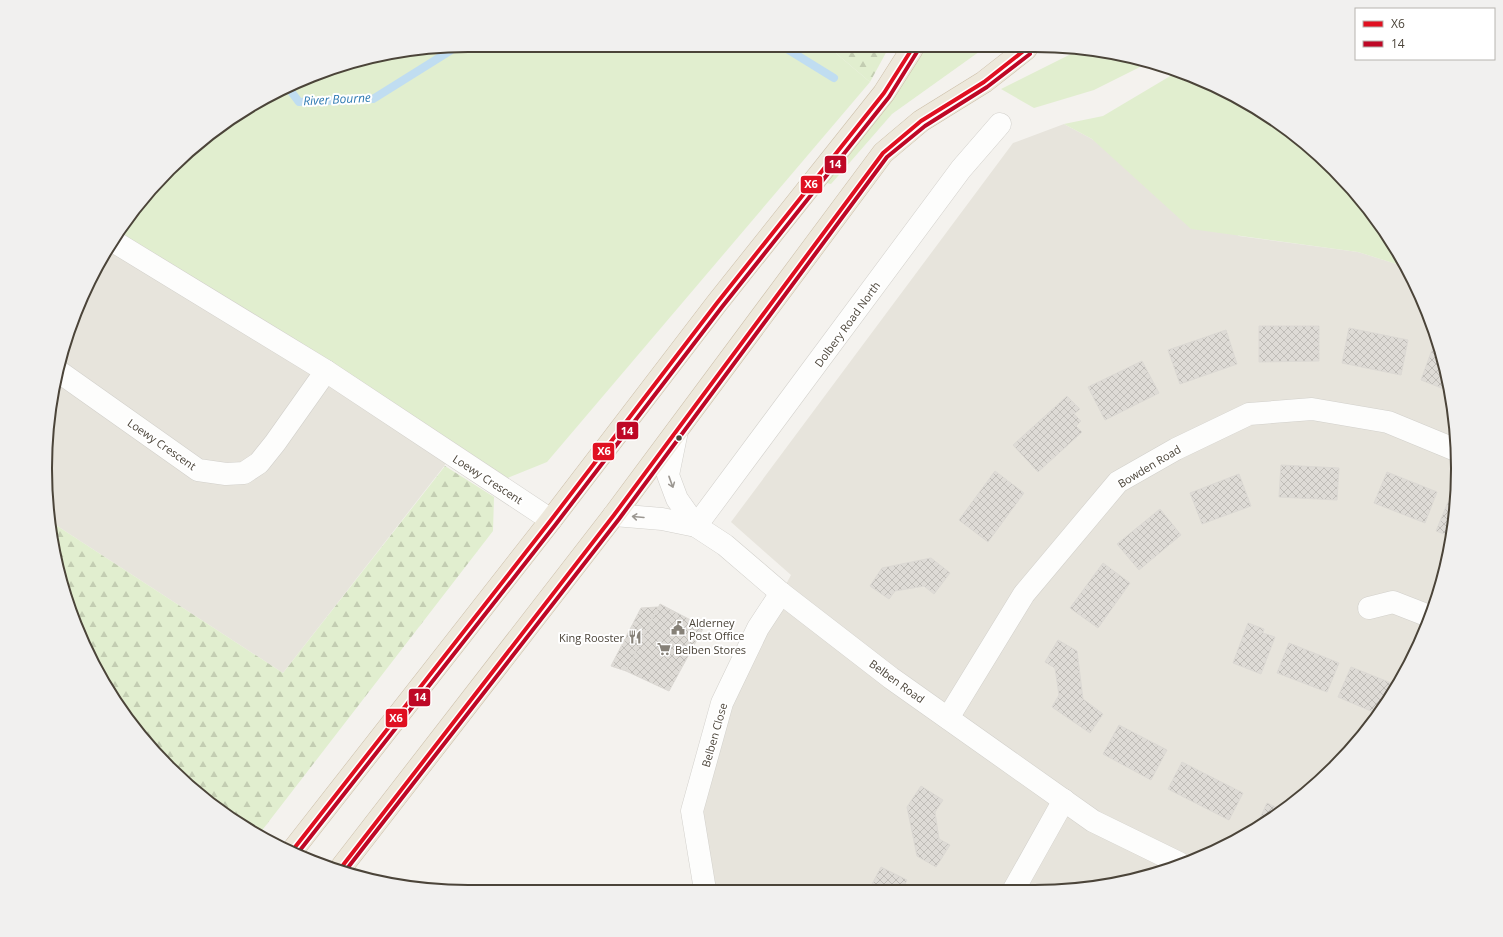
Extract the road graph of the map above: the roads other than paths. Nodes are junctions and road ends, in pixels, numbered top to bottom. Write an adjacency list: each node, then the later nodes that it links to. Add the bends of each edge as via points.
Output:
1 (910, 52): 10 (highway, via 884,93 717,303)
2 (1022, 52): 7 (highway, via 984,82 921,121 883,152)
3 (1000, 124): 11 (street, Dolbery Road North, via 961,168)
4 (118, 244): 5 (street, Loewy Crescent)
5 (326, 371): 6 (street, Loewy Crescent, via 275,444 259,462 244,473 226,474 198,470); 10 (street, Loewy Crescent)
6 (63, 374)
7 (677, 431): 9 (highway); 11 (street, one-way to 11, via 668,475 677,500)
8 (1450, 448): 15 (street, Bowden Road, via 1388,422 1312,409 1249,414 1176,449 1118,482 1024,594)
9 (614, 515): 11 (street, Belben Road, one-way to 9, via 662,519); 19 (highway)
10 (551, 520): 17 (highway)
11 (696, 526): 12 (street, Belben Road, via 725,545)
12 (781, 592): 15 (street, Belben Road, via 891,678); 20 (street, Belben Close, via 758,628 722,703 692,811)
13 (1369, 608): 14 (street, via 1393,602)
14 (1424, 614)
15 (948, 718): 16 (street, Belben Road)
16 (1064, 800): 18 (street, Belben Road, via 1093,821); 21 (street)
17 (296, 847)
18 (1174, 861)
19 (343, 865)
20 (704, 885)
21 (1016, 885)

